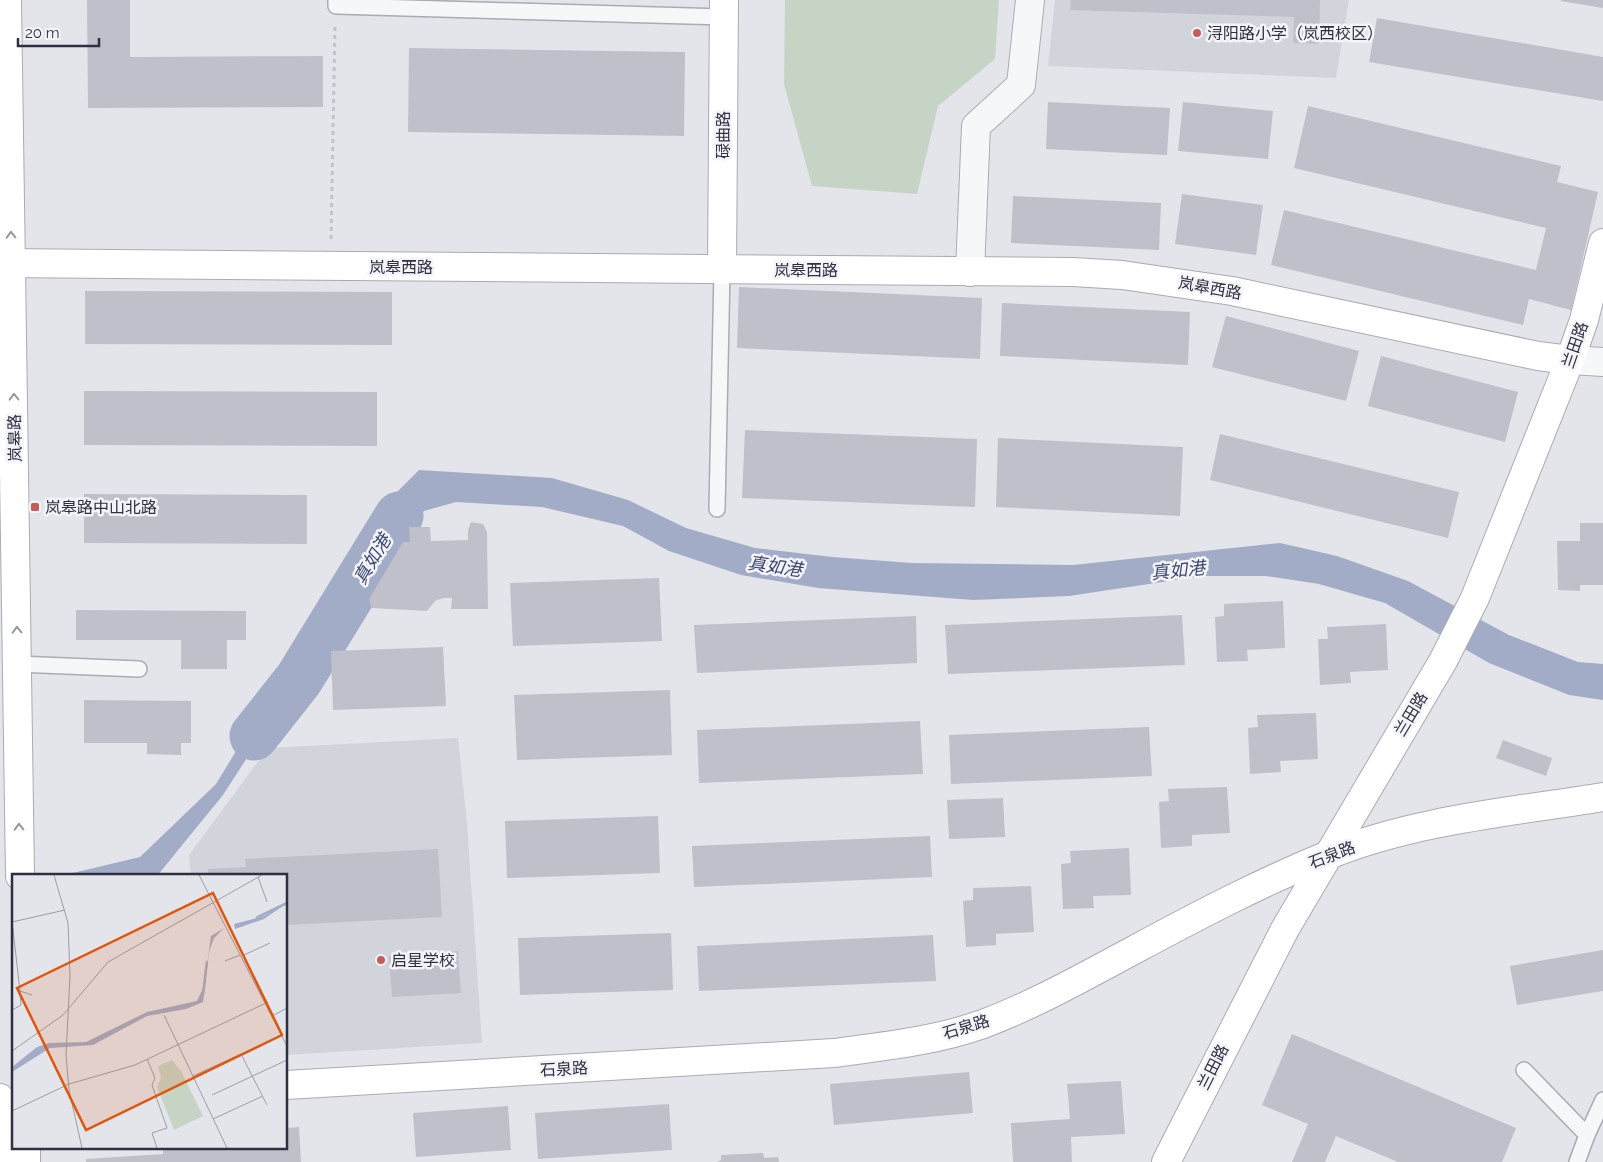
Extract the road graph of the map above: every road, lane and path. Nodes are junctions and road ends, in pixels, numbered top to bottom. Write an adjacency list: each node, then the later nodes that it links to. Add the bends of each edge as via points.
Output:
1 (7, 0): 5 (street, 岚皋路)
2 (1030, 0): 10 (street, via 1021,85 976,126)
3 (336, 3): 4 (lane); 8 (path)
4 (724, 8): 9 (street, 碌曲路)
5 (5, 155): 7 (street, 岚皋路, one-way to 5)
6 (1603, 243): 11 (street, 兰田路, via 1584,320)
7 (6, 263): 8 (street, 岚皋西路); 14 (street, 岚皋路, one-way to 7)
8 (331, 267): 9 (street, 岚皋西路)
9 (722, 270): 10 (street, 岚皋西路); 13 (lane)
10 (970, 272): 11 (street, 岚皋西路, via 1073,272 1170,281)
11 (1570, 360): 12 (street, 岚皋西路); 17 (street, 兰田路, via 1475,598 1443,661)
12 (1603, 362)
13 (717, 508)
14 (9, 658): 15 (lane); 18 (street, 岚皋路, one-way to 14)
15 (139, 669)
16 (1603, 797): 17 (street, 石泉路, via 1447,822 1384,836)
17 (1327, 856): 20 (street, 石泉路, via 1261,885 1047,997 982,1024 914,1043 834,1053); 26 (street, 兰田路, via 1284,929)
18 (20, 874)
19 (1524, 1070): 24 (lane)
20 (288, 1086)
21 (0, 1098): 23 (street)
22 (1603, 1100): 24 (lane)
23 (0, 1103): 25 (street)
24 (1588, 1135): 27 (lane)
25 (4, 1162)
26 (1166, 1162)
27 (1577, 1162)

